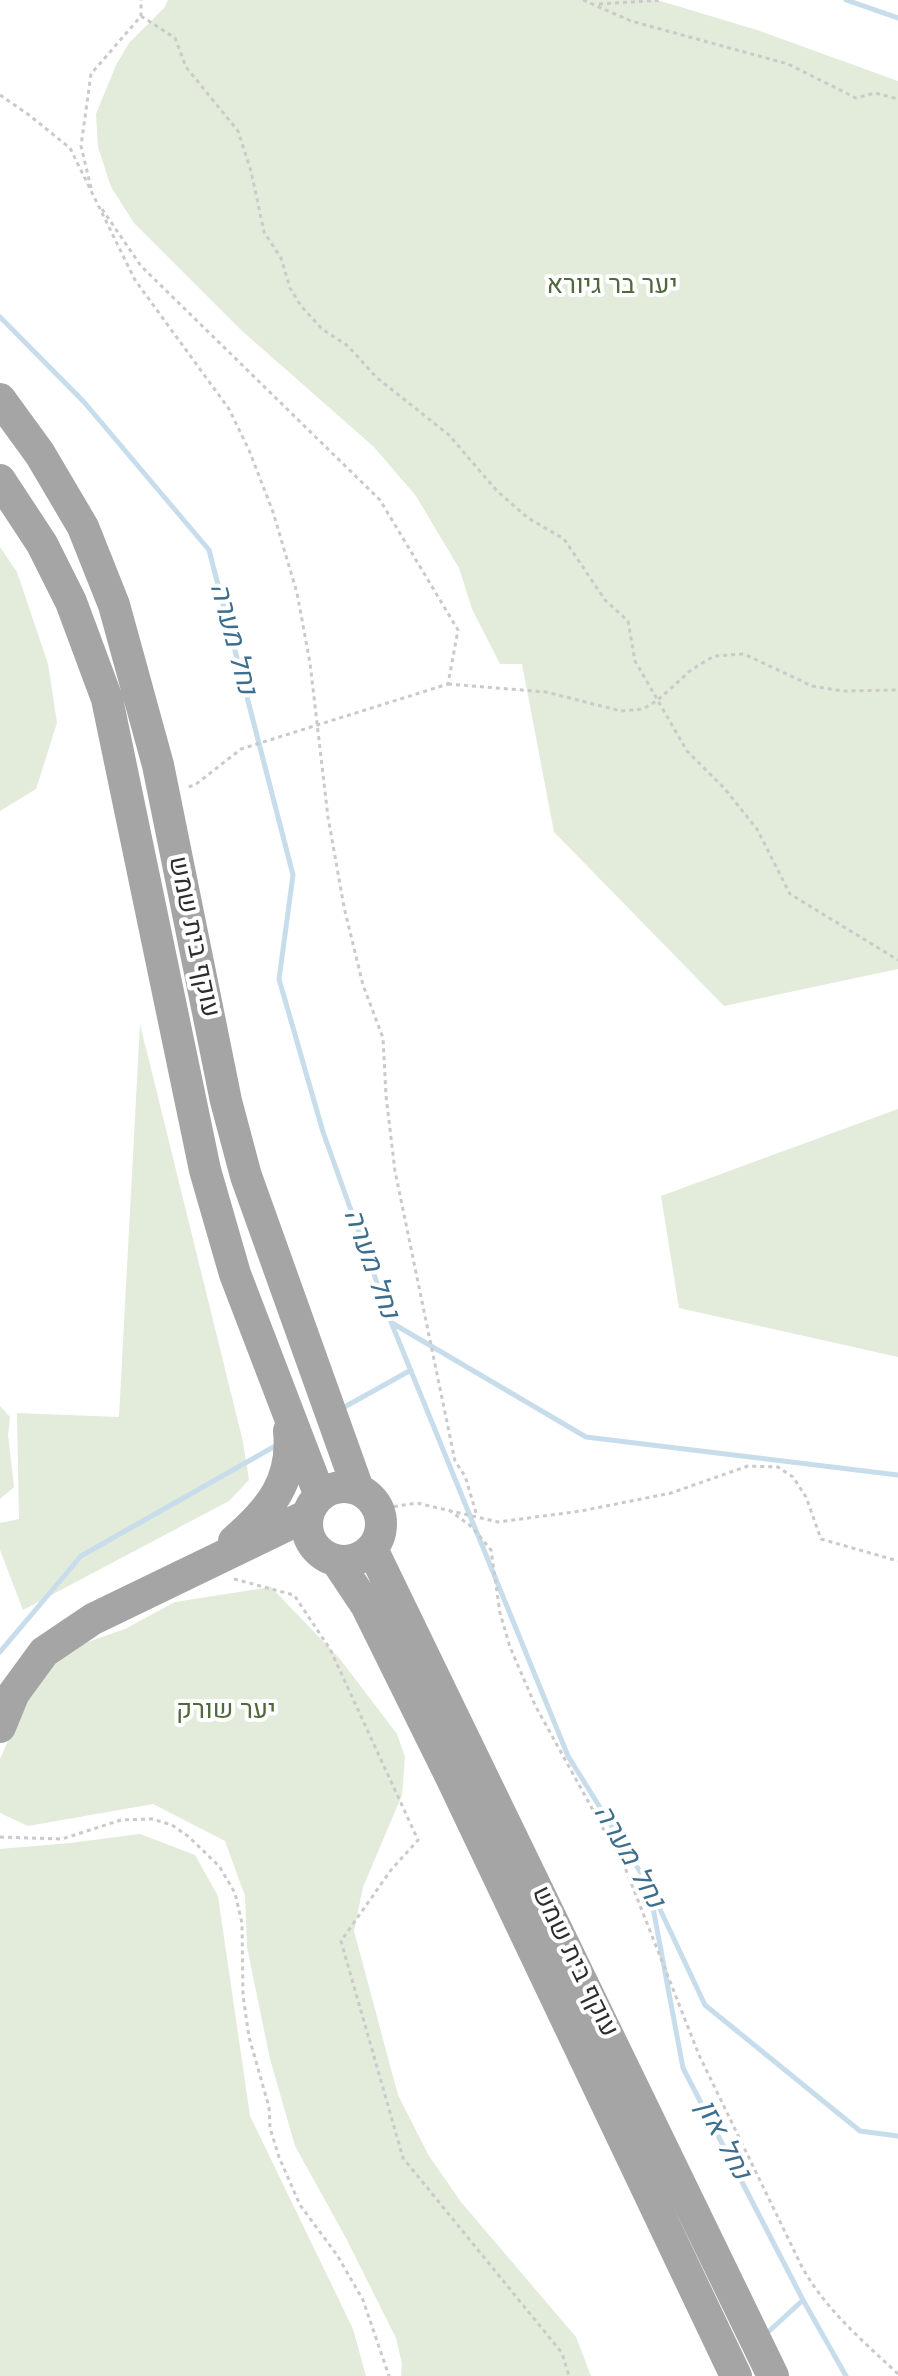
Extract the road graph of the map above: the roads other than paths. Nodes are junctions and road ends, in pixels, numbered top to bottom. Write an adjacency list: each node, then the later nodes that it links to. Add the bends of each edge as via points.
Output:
1 (0, 399): 4 (main road, עוקף בית שמש, via 83,527 114,605 163,792 246,1176)
2 (0, 480): 3 (main road, עוקף בית שמש, via 42,544 71,602 107,699 205,1170 235,1274)
3 (287, 1409): 5 (main road, עוקף בית שמש); 8 (main road, via 287,1472)
4 (368, 1499): 5 (main road, via 338,1487); 6 (main road, via 381,1517)
5 (314, 1505): 7 (main road, via 307,1527); 8 (main road)
6 (372, 1549): 7 (main road, via 355,1559); 11 (main road, עוקף בית שמש)
7 (326, 1554): 8 (main road, via 278,1548); 10 (main road, עוקף בית שמש, via 366,1605)
8 (222, 1569): 9 (main road, via 93,1619 44,1652 14,1693)
9 (0, 1727)
10 (736, 2376)
11 (773, 2376)

